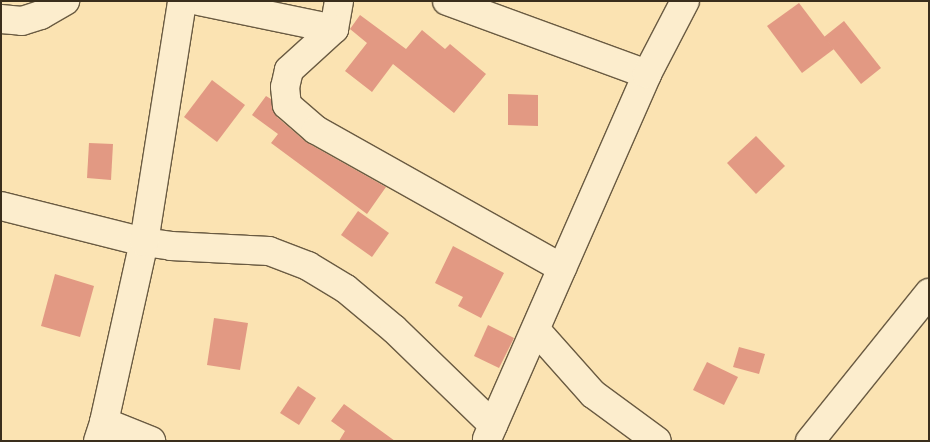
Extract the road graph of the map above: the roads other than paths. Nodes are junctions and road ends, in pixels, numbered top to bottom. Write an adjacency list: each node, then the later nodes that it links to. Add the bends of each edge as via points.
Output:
1 (65, 1): 7 (street, via 22,21)
2 (182, 1): 11 (street)
3 (199, 1): 8 (street)
4 (339, 1): 8 (street)
5 (447, 1): 9 (street)
6 (685, 1): 9 (street)
7 (1, 20)
8 (334, 30): 12 (street, via 289,70 285,87 286,105 316,130)
9 (647, 74): 12 (street)
10 (1, 206): 11 (street)
11 (144, 242): 15 (street); 16 (street, via 269,251 308,266 346,289 394,329)
12 (562, 268): 14 (street)
13 (929, 292): 19 (street)
14 (536, 330): 16 (street); 18 (street, via 594,394)
15 (101, 431): 17 (street)
16 (490, 433)
17 (151, 441)
18 (657, 441)
19 (810, 441)

